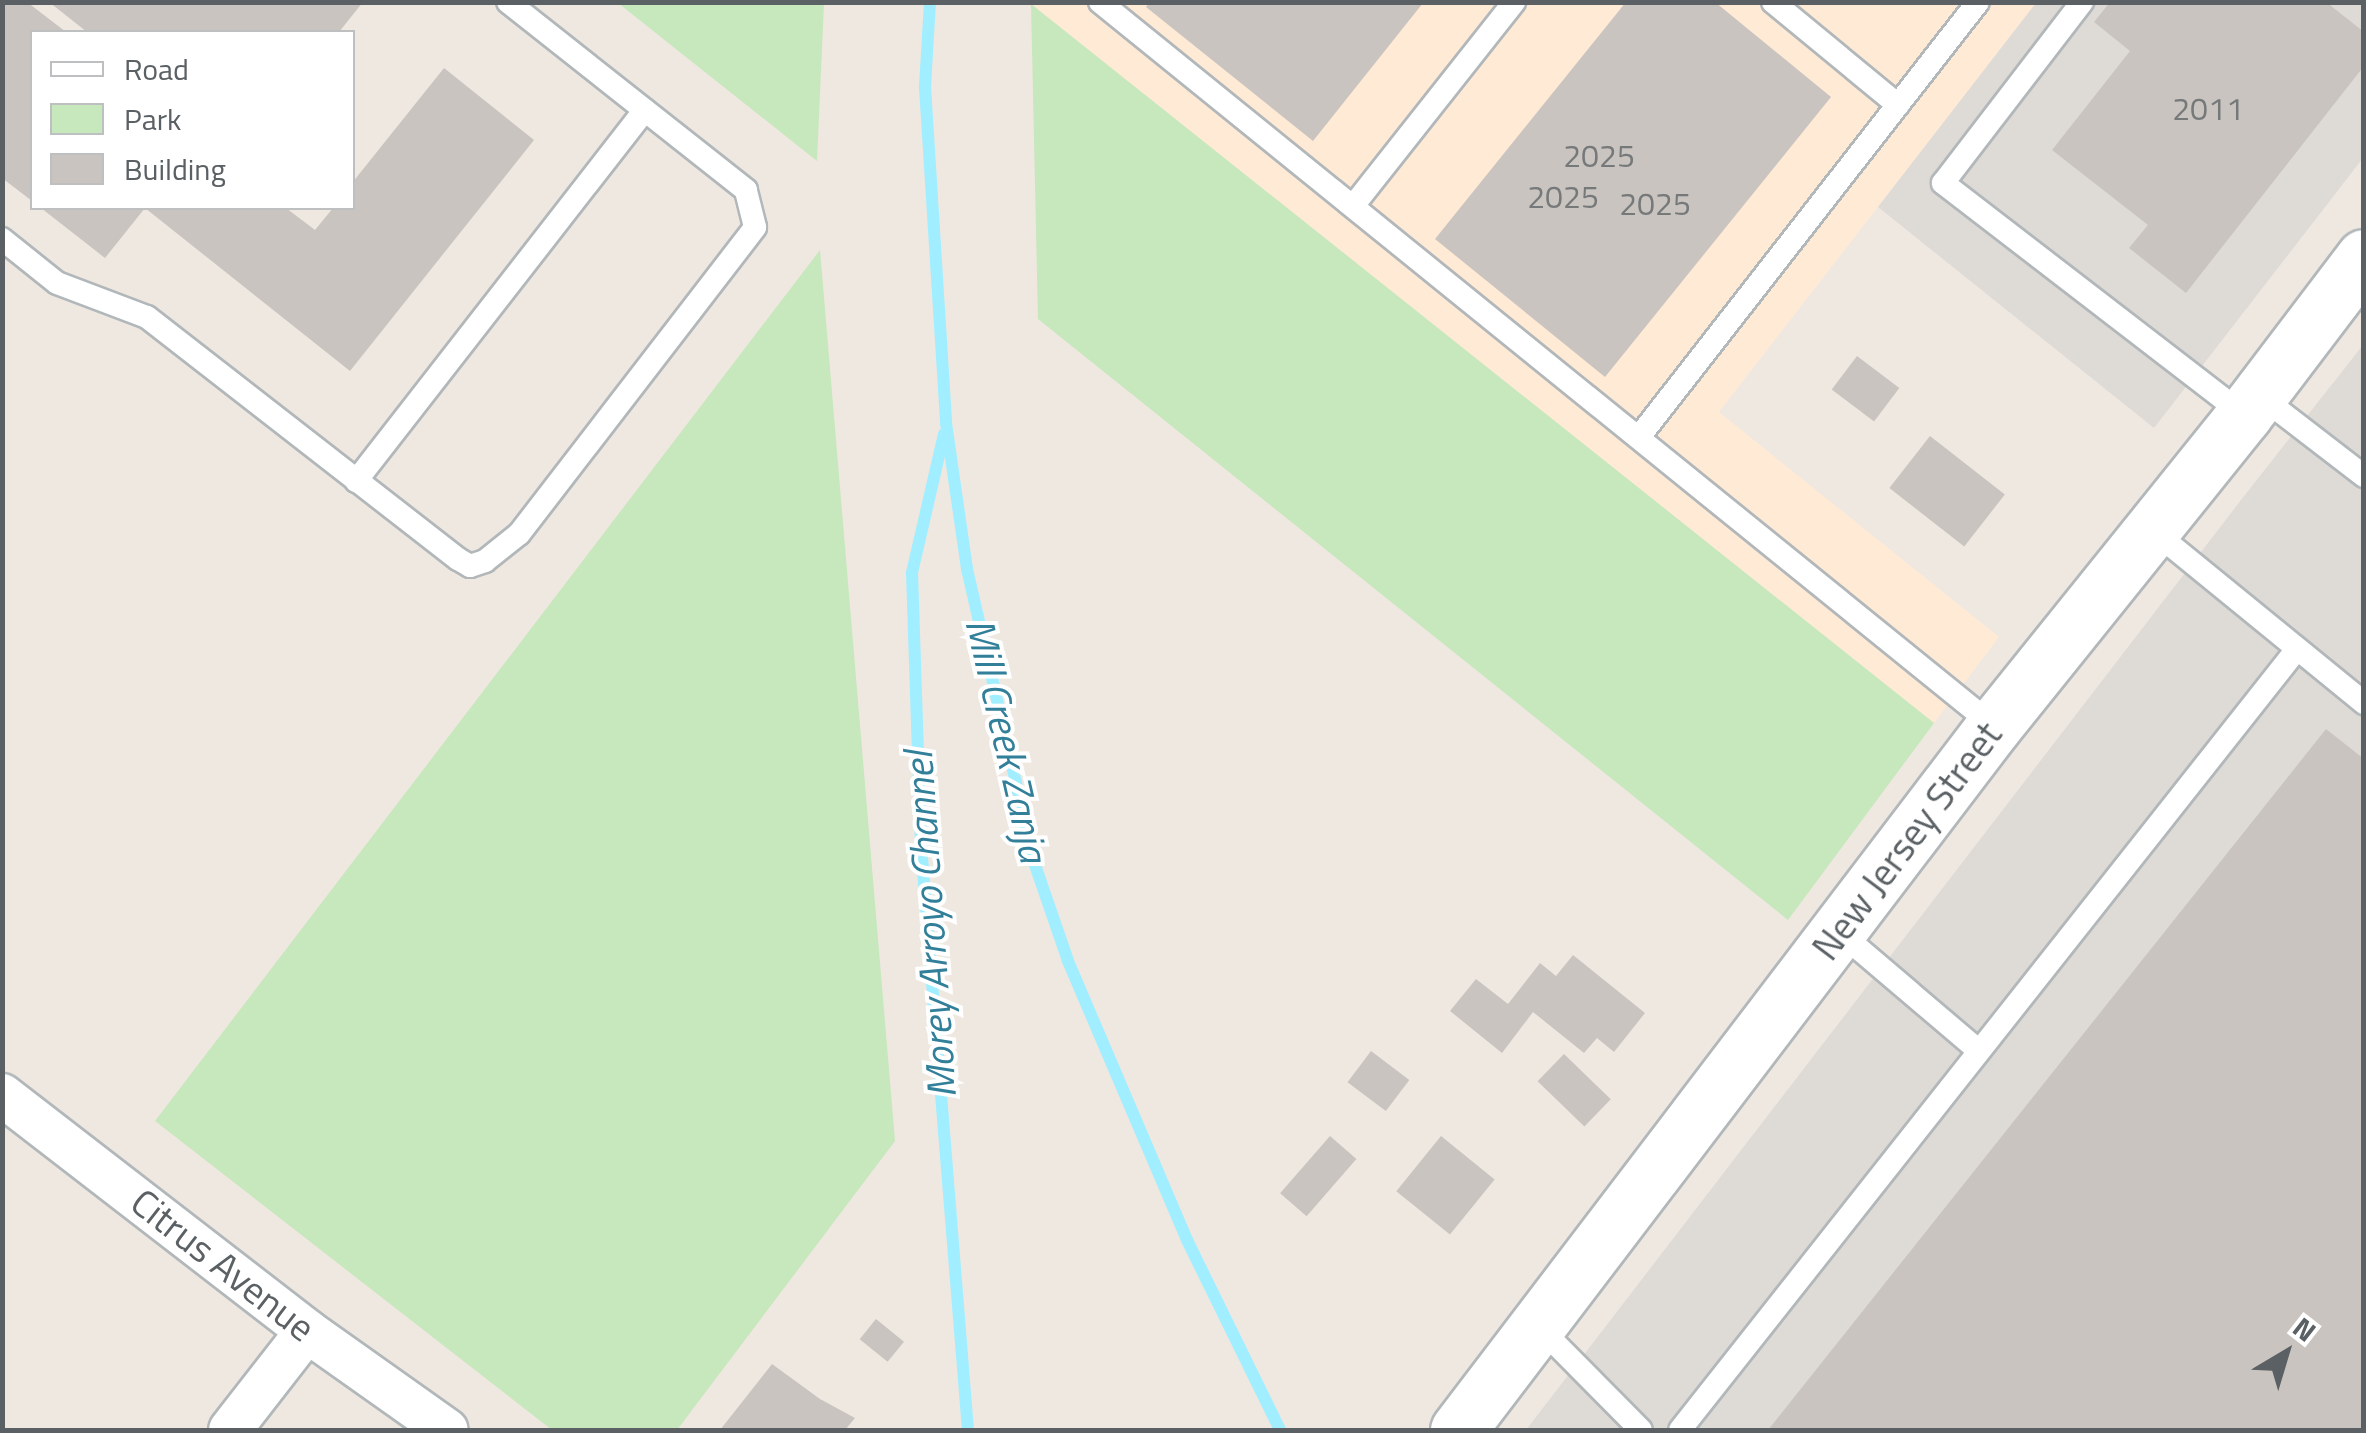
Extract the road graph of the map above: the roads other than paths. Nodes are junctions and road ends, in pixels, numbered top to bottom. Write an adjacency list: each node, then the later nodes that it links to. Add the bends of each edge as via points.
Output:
1 (508, 2): 8 (lane)
2 (1100, 2): 9 (lane)
3 (1514, 2): 9 (lane)
4 (1773, 2): 7 (lane)
5 (1978, 2): 7 (lane)
6 (2082, 2): 12 (lane, via 1943,184)
7 (1898, 105): 13 (lane)
8 (644, 110): 15 (lane); 15 (lane, via 746,190 756,227 519,534 470,566)
9 (1353, 206): 13 (lane)
10 (2, 239): 15 (lane, via 57,283 147,317)
11 (2364, 257): 12 (street, New Jersey Street)
12 (2252, 405): 14 (lane); 16 (street, New Jersey Street)
13 (1639, 437): 19 (lane)
14 (2364, 476)
15 (356, 481)
16 (2152, 530): 17 (lane); 19 (street, New Jersey Street)
17 (2297, 649): 18 (lane); 21 (lane)
18 (2364, 703)
19 (1994, 726): 20 (street, New Jersey Street)
20 (1838, 931): 21 (lane); 23 (street, New Jersey Street)
21 (1980, 1051): 29 (lane)
22 (2, 1095): 24 (street, Citrus Avenue)
23 (1538, 1326): 27 (street, New Jersey Street); 28 (lane)
24 (306, 1331): 25 (street); 26 (street, Citrus Avenue)
25 (230, 1430)
26 (447, 1430)
27 (1458, 1430)
28 (1641, 1430)
29 (1680, 1430)

